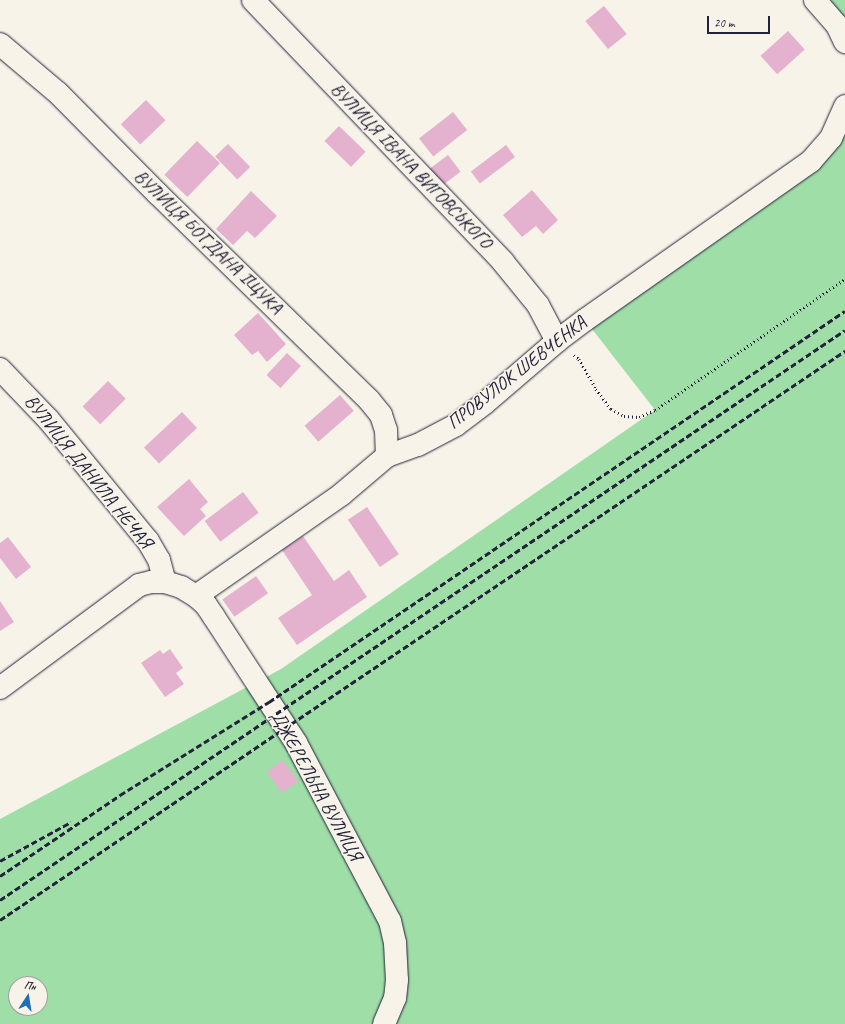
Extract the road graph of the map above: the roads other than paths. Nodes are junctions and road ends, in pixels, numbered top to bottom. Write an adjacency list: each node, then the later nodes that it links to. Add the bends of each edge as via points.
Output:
1 (253, 0): 6 (street, ВУЛИЦЯ ІВАНА ВИГОВСЬКОГО, via 503,262 538,305)
2 (815, 0): 3 (street, via 837,25)
3 (845, 42)
4 (0, 44): 8 (street, ВУЛИЦЯ БОГДАНА ІЩУКА, via 58,93 369,400 381,415 386,430)
5 (845, 106): 6 (street, ПРОВУЛОК ШЕВЧЕНКА, via 831,138 811,160)
6 (556, 341): 8 (street, ПРОВУЛОК ШЕВЧЕНКА, via 485,403 456,424 418,445)
7 (0, 369): 9 (street, ВУЛИЦЯ ДАНИЛА НЕЧАЯ, via 48,419 148,541 159,560)
8 (387, 456): 10 (street, ПРОВУЛОК ШЕВЧЕНКА, via 342,494)
9 (165, 582): 10 (street, ДЖЕРЕЛЬНА ВУЛИЦЯ, via 182,587); 11 (street, via 139,585)
10 (196, 596): 12 (street, ДЖЕРЕЛЬНА ВУЛИЦЯ, via 206,605 296,743 390,921 395,943 397,980 395,998)
11 (0, 688)
12 (384, 1024)

